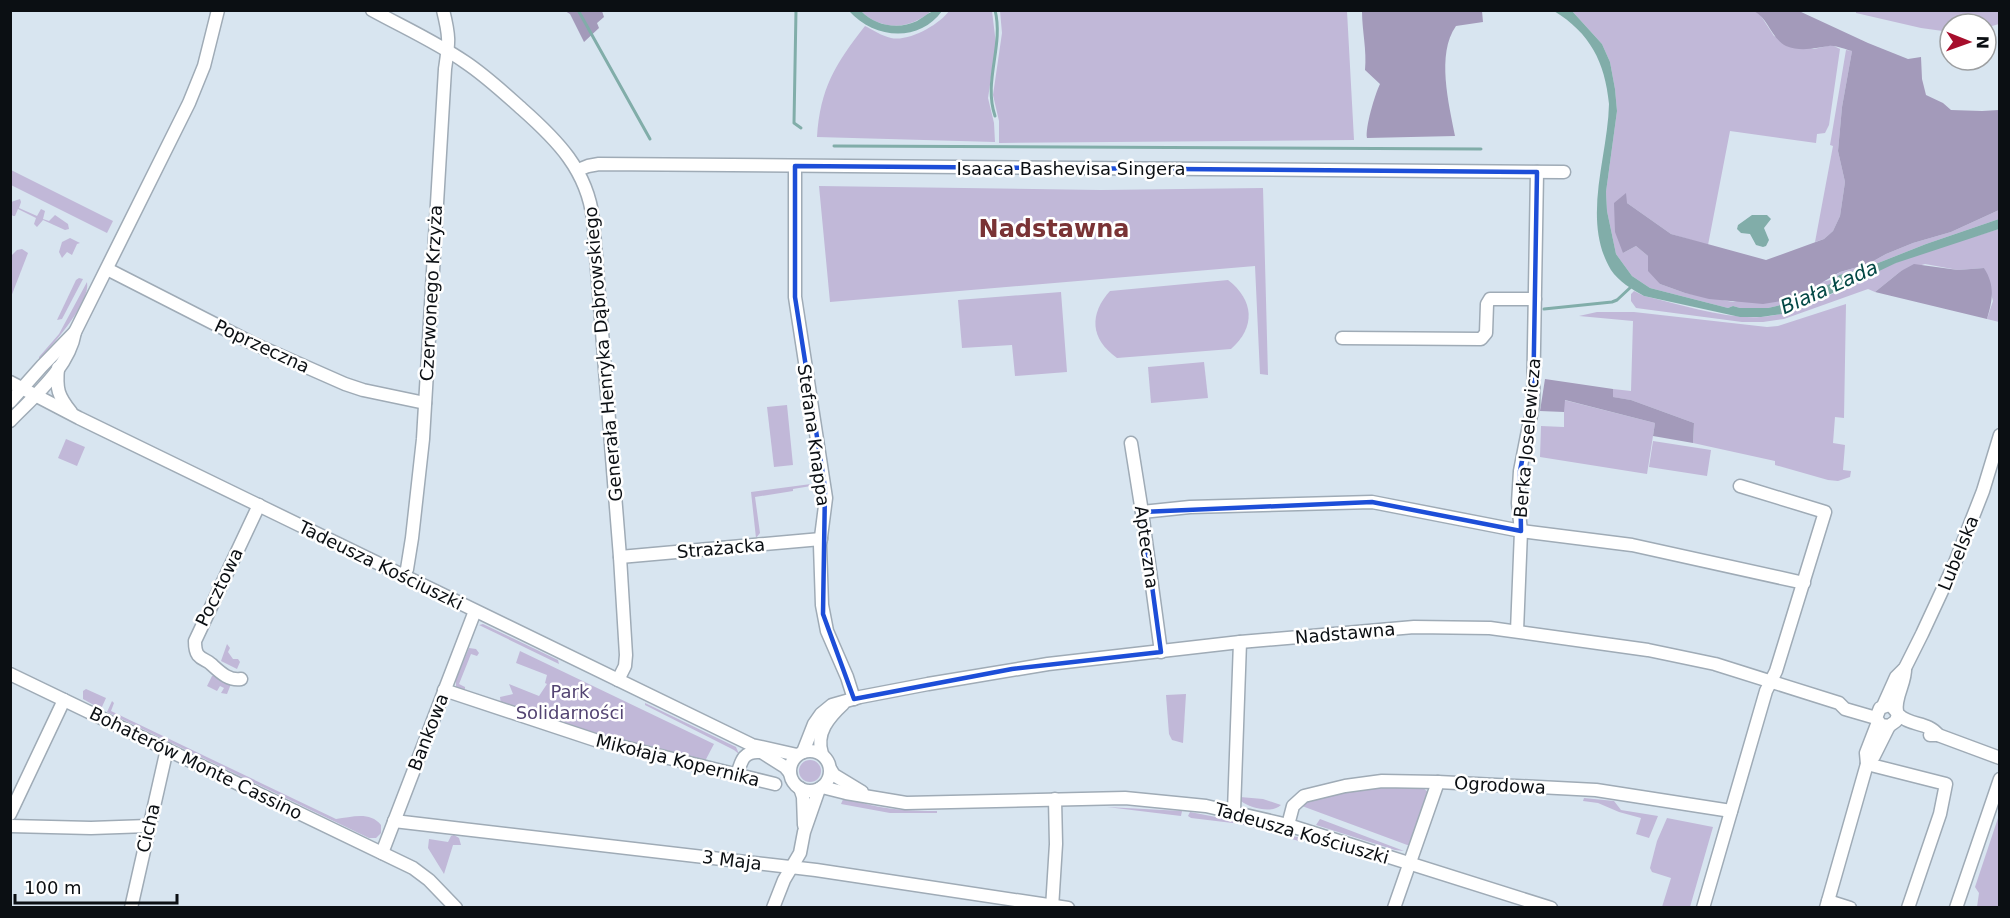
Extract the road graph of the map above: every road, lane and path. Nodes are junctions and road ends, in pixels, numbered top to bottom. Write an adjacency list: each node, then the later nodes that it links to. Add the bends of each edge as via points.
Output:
1 (213, 10): 6 (street)
2 (218, 10): 6 (street)
3 (223, 10): 6 (street)
4 (372, 10): 7 (street, Generała Henryka Dąbrowskiego)
5 (443, 10): 7 (street, Czerwonego Krzyża, via 449,33)
6 (215, 25): 12 (street, via 189,103)
7 (448, 51): 9 (street, Generała Henryka Dąbrowskiego, via 550,133); 21 (street, Czerwonego Krzyża)
8 (795, 166): 9 (street, Isaaca Bashevisa Singera, via 599,165); 11 (street, Isaaca Bashevisa Singera); 31 (street, Stefana Knappa, via 794,286 825,488)
9 (578, 170): 32 (street, Generała Henryka Dąbrowskiego, via 592,209)
10 (1564, 171): 11 (street, Isaaca Bashevisa Singera)
11 (1537, 172): 13 (street, Berka Joselewicza)
12 (107, 269): 14 (street); 21 (street, Poprzeczna, via 252,343 345,384)
13 (1535, 299): 15 (street, via 1490,299 1486,333 1481,339); 30 (street, Berka Joselewicza, via 1533,405 1518,503)
14 (75, 332): 16 (street); 18 (street)
15 (1342, 338)
16 (58, 368): 19 (street); 22 (street, via 57,390)
17 (10, 382): 18 (street, Tadeusza Kościuszki)
18 (23, 388): 19 (street, Tadeusza Kościuszki); 20 (street)
19 (35, 395): 22 (street, Tadeusza Kościuszki); 23 (street)
20 (10, 402)
21 (425, 403): 33 (street, Czerwonego Krzyża, via 412,538)
22 (74, 415): 28 (street, Tadeusza Kościuszki)
23 (10, 421)
24 (2000, 435): 26 (street, Lubelska)
25 (1131, 443): 29 (street, Apteczna)
26 (1995, 466): 46 (street, Lubelska, via 1954,565 1905,668 1896,677)
27 (1740, 486): 34 (street, via 1825,512)
28 (259, 505): 33 (street, Tadeusza Kościuszki); 39 (street, Pocztowa, via 196,635 197,654)
29 (1142, 512): 30 (street, via 1372,502); 38 (street, Apteczna)
30 (1521, 531): 34 (street, via 1632,545); 36 (street, Berka Joselewicza)
31 (821, 539): 32 (street, Strażacka); 45 (street, Stefana Knappa, via 823,614)
32 (620, 557): 41 (street, Generała Henryka Dąbrowskiego, via 626,660)
33 (403, 576): 35 (street, Tadeusza Kościuszki)
34 (1804, 583): 42 (street)
35 (475, 611): 41 (street, Tadeusza Kościuszki); 43 (street, Bankowa)
36 (1517, 631): 37 (street, Nadstawna, via 1414,627); 42 (street, Nadstawna, via 1670,654)
37 (1240, 642): 38 (street, Nadstawna); 63 (street)
38 (1161, 652): 45 (street, Nadstawna, via 1012,669)
39 (211, 664)
40 (10, 674): 44 (street, Bohaterów Monte Cassino)
41 (618, 680): 48 (street, Tadeusza Kościuszki)
42 (1770, 682): 46 (street, Nadstawna, via 1839,703 1845,709); 64 (street)
43 (444, 690): 55 (street, Mikołaja Kopernika, via 595,740); 66 (street, Bankowa)
44 (64, 700): 47 (street, Bohaterów Monte Cassino); 65 (street)
45 (850, 700): 49 (street, Nadstawna, via 832,705 821,714); 50 (street, via 831,716 823,730 819,746)
46 (1887, 716): 51 (street, Nadstawna, via 1930,728 1938,735); 52 (street, Lubelska, via 1874,756)
47 (167, 749): 69 (street, Cicha); 71 (street, Bohaterów Monte Cassino)
48 (756, 749): 49 (street, Tadeusza Kościuszki); 54 (street, Tadeusza Kościuszki); 55 (street, via 744,756)
49 (800, 753): 50 (street, via 809,750); 54 (street)
50 (822, 754): 53 (street)
51 (2000, 758)
52 (1867, 764): 74 (street, Lubelska); 84 (street, via 1946,784 1940,814)
53 (831, 770): 60 (street); 61 (street, Tadeusza Kościuszki)
54 (790, 773): 59 (street)
55 (737, 775): 58 (street, Mikołaja Kopernika)
56 (2000, 779): 85 (street)
57 (1438, 782): 64 (street, Ogrodowa, via 1596,790); 67 (street, Ogrodowa, via 1374,781 1308,794 1293,806); 72 (street)
58 (775, 784)
59 (800, 788): 60 (street); 70 (street)
60 (821, 788): 61 (street, Tadeusza Kościuszki); 70 (street)
61 (868, 796): 62 (street, Tadeusza Kościuszki, via 911,803)
62 (1055, 799): 63 (street, Tadeusza Kościuszki, via 1141,799); 75 (street)
63 (1234, 811): 67 (street, Tadeusza Kościuszki)
64 (1731, 811): 82 (street)
65 (10, 814)
66 (394, 821): 71 (street, Bankowa); 73 (street, 3 Maja)
67 (1288, 825): 72 (street, Tadeusza Kościuszki)
68 (10, 826): 69 (street)
69 (148, 826): 76 (street, Cicha)
70 (804, 832): 73 (street)
71 (382, 853): 77 (street, Bohaterów Monte Cassino, via 422,874)
72 (1408, 863): 80 (street); 81 (street, Tadeusza Kościuszki)
73 (793, 867): 75 (street, 3 Maja); 78 (street)
74 (1827, 904): 83 (street)
75 (1052, 906): 79 (street, 3 Maja)
76 (131, 908)
77 (456, 908)
78 (773, 908)
79 (1068, 908)
80 (1394, 908)
81 (1551, 908)
82 (1703, 908)
83 (1850, 908)
84 (1908, 908)
85 (1956, 908)

